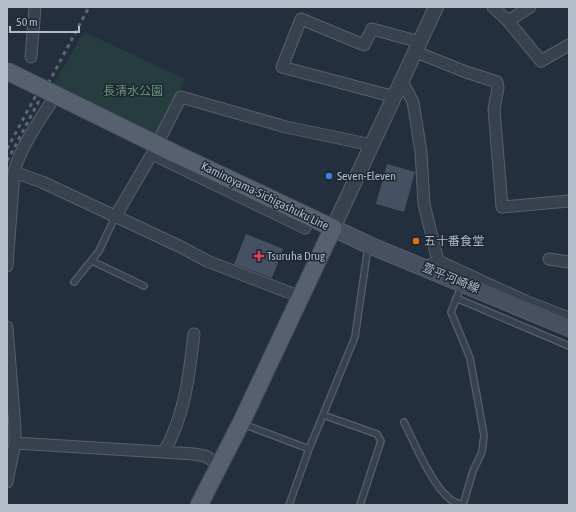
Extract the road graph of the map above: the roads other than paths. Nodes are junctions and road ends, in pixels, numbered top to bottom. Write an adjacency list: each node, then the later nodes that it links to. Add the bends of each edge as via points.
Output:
1 (35, 7): 8 (street)
2 (436, 7): 7 (street)
3 (493, 7): 5 (street)
4 (530, 7): 5 (street)
5 (508, 21): 6 (street, via 541,60)
6 (569, 44)
7 (418, 47): 10 (street); 11 (street, via 372,28 364,45 301,19 282,67); 16 (street, via 466,72 497,82 494,109 502,207)
8 (31, 57)
9 (7, 71): 19 (main road, Kaminoyama-Sichigashuku Line, bridge)
10 (402, 81): 11 (street); 24 (street, via 413,102 421,152 424,204)
11 (395, 97): 13 (street)
12 (50, 104): 15 (street, via 30,135)
13 (372, 145): 14 (street, via 286,127 181,97); 19 (street)
14 (152, 154): 17 (street); 18 (street)
15 (14, 172): 17 (street, via 42,182); 25 (street)
16 (569, 201)
17 (115, 217): 22 (lane); 29 (street, via 207,261)
18 (305, 228)
19 (333, 228): 20 (main road, 萱平河崎線); 29 (main road, Kaminoyama-Sichigashuku Line)
20 (369, 245): 24 (main road, 萱平河崎線); 36 (lane, via 355,337)
21 (549, 259): 23 (street)
22 (92, 261): 26 (lane); 28 (lane)
23 (569, 262)
24 (432, 264): 27 (main road, 萱平河崎線); 31 (street)
25 (7, 266)
26 (74, 282)
27 (462, 283): 30 (lane); 33 (main road, 萱平河崎線)
28 (144, 286)
29 (301, 296): 38 (main road, Kaminoyama-Sichigashuku Line)
30 (456, 298): 35 (lane); 47 (lane, via 451,312 470,358 484,435 482,452 473,471)
31 (569, 318)
32 (7, 327): 39 (street)
33 (569, 328)
34 (194, 334): 41 (street, via 181,414 176,431)
35 (569, 346)
36 (323, 415): 40 (lane); 46 (lane, via 377,434 381,441)
37 (404, 422): 47 (lane, via 442,493 450,500)
38 (241, 423): 40 (lane); 42 (main road, Kaminoyama-Sichigashuku Line)
39 (15, 443): 41 (street); 43 (street)
40 (309, 449): 45 (lane)
41 (164, 452): 42 (street, via 199,455)
42 (219, 464): 44 (main road, Kaminoyama-Sichigashuku Line)
43 (7, 482)
44 (199, 505)
45 (289, 505)
46 (360, 505)
47 (463, 505)

